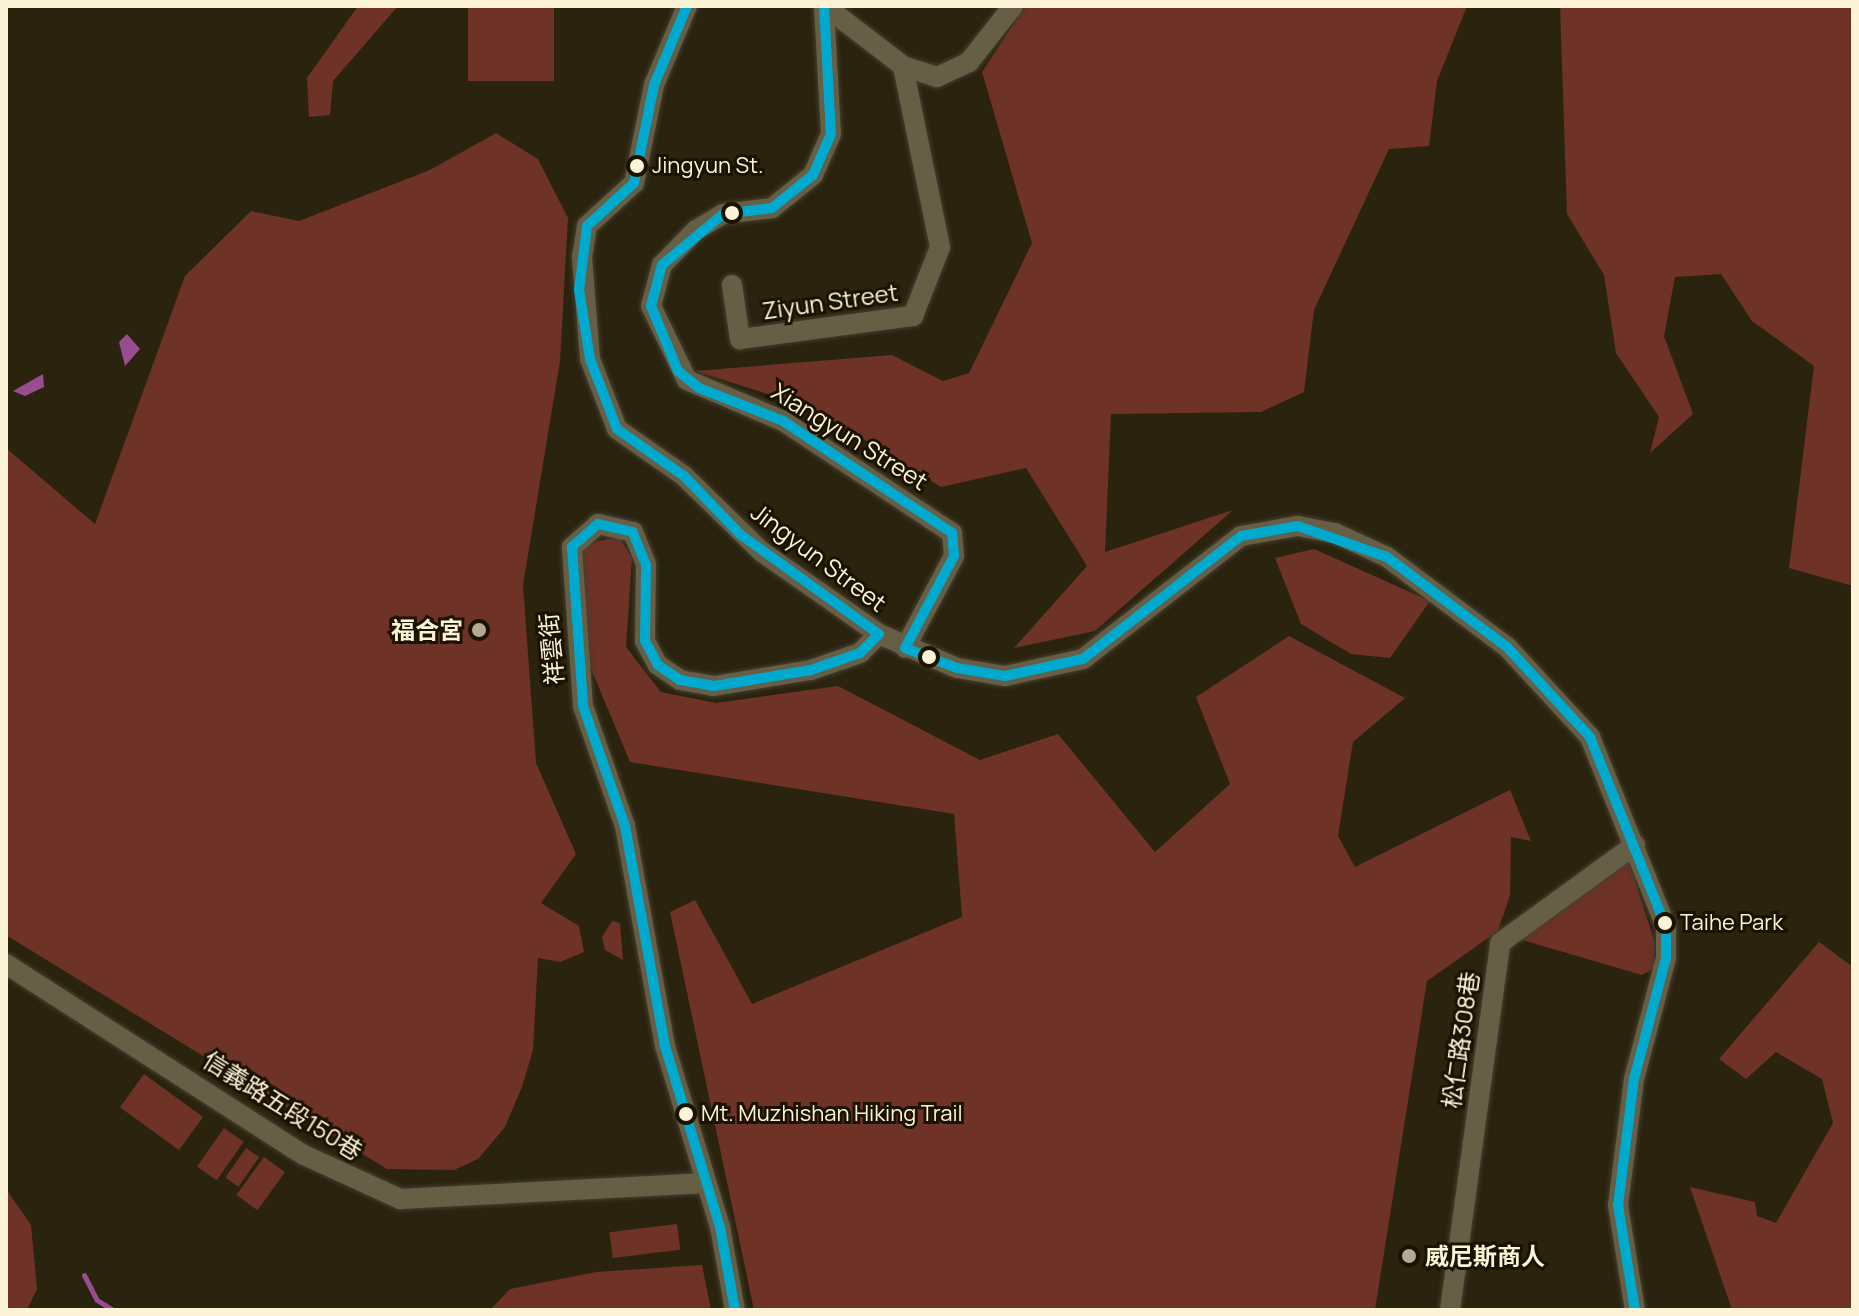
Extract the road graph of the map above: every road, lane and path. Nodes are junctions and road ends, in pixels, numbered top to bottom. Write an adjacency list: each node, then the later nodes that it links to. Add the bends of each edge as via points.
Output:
1 (687, 6): 6 (street, Jingyun Street, via 654,85 634,183 587,226 579,290 590,359 617,429 684,476 741,535)
2 (824, 6): 4 (street); 7 (street, Xiangyun Street, via 831,134 813,175 772,208 723,214 696,230 662,265 651,306 687,380 783,421 952,533 954,556)
3 (1013, 6): 4 (street, via 959,70 937,77)
4 (903, 66): 5 (street, Ziyun Street, via 940,247 913,316 740,339)
5 (732, 285)
6 (879, 634): 7 (street, Jingyun Street); 10 (street, 祥雲街, via 860,653 811,670 743,683 689,682 650,655 646,565 633,532 598,524 572,547 583,706 625,826 665,1046)
7 (905, 648): 8 (street, Jingyun Street, via 981,674 1041,672 1100,651 1241,536 1298,526 1335,533 1387,557 1507,647 1590,737)
8 (1635, 845): 12 (street, 松仁路308巷, via 1500,943); 13 (street, Jingyun Street, via 1666,927 1666,958 1634,1079 1618,1205)
9 (6, 964): 10 (street, 信義路五段150巷, via 304,1155 400,1199)
10 (703, 1183): 11 (street)
11 (735, 1310)
12 (1450, 1310)
13 (1635, 1310)

